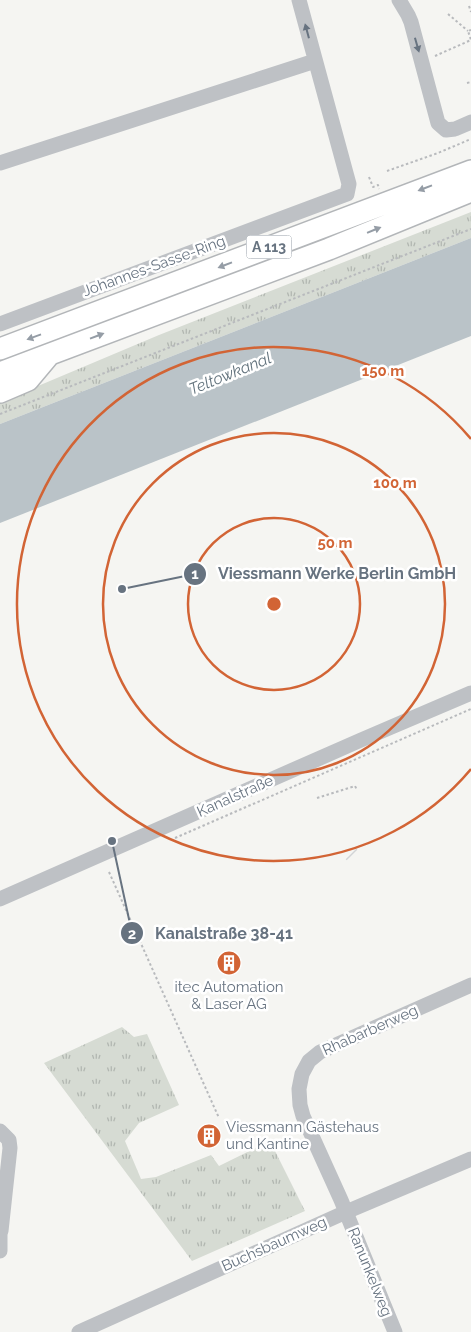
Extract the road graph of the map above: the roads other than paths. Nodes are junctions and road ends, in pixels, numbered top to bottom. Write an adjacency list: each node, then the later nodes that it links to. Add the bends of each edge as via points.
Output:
1 (299, 0): 3 (street, Johannes-Sasse-Ring, one-way to 1)
2 (399, 0): 4 (street, one-way to 4, via 408,15 438,123 446,130)
3 (315, 61): 5 (street); 8 (street, Johannes-Sasse-Ring, via 349,184 347,194)
4 (471, 122)
5 (0, 163)
6 (471, 171): 9 (highway, A 113, one-way to 9)
7 (471, 191): 10 (highway, A 113, one-way to 7, via 329,249)
8 (0, 324)
9 (0, 350)
10 (51, 353): 11 (highway, A 113); 12 (highway, via 28,380)
11 (0, 373)
12 (0, 392)
13 (471, 693): 14 (street, Kanalstraße)
14 (0, 899)
15 (471, 986): 18 (street, Rhabarberweg, via 320,1052 309,1061 300,1081 300,1105)
16 (0, 1131): 19 (street, via 9,1140 10,1148)
17 (471, 1159): 18 (street, Buchsbaumweg)
18 (346, 1212): 21 (street, Buchsbaumweg); 22 (street, Ranunkelweg)
19 (0, 1231): 20 (street)
20 (0, 1250)
21 (79, 1332)
22 (395, 1332)

